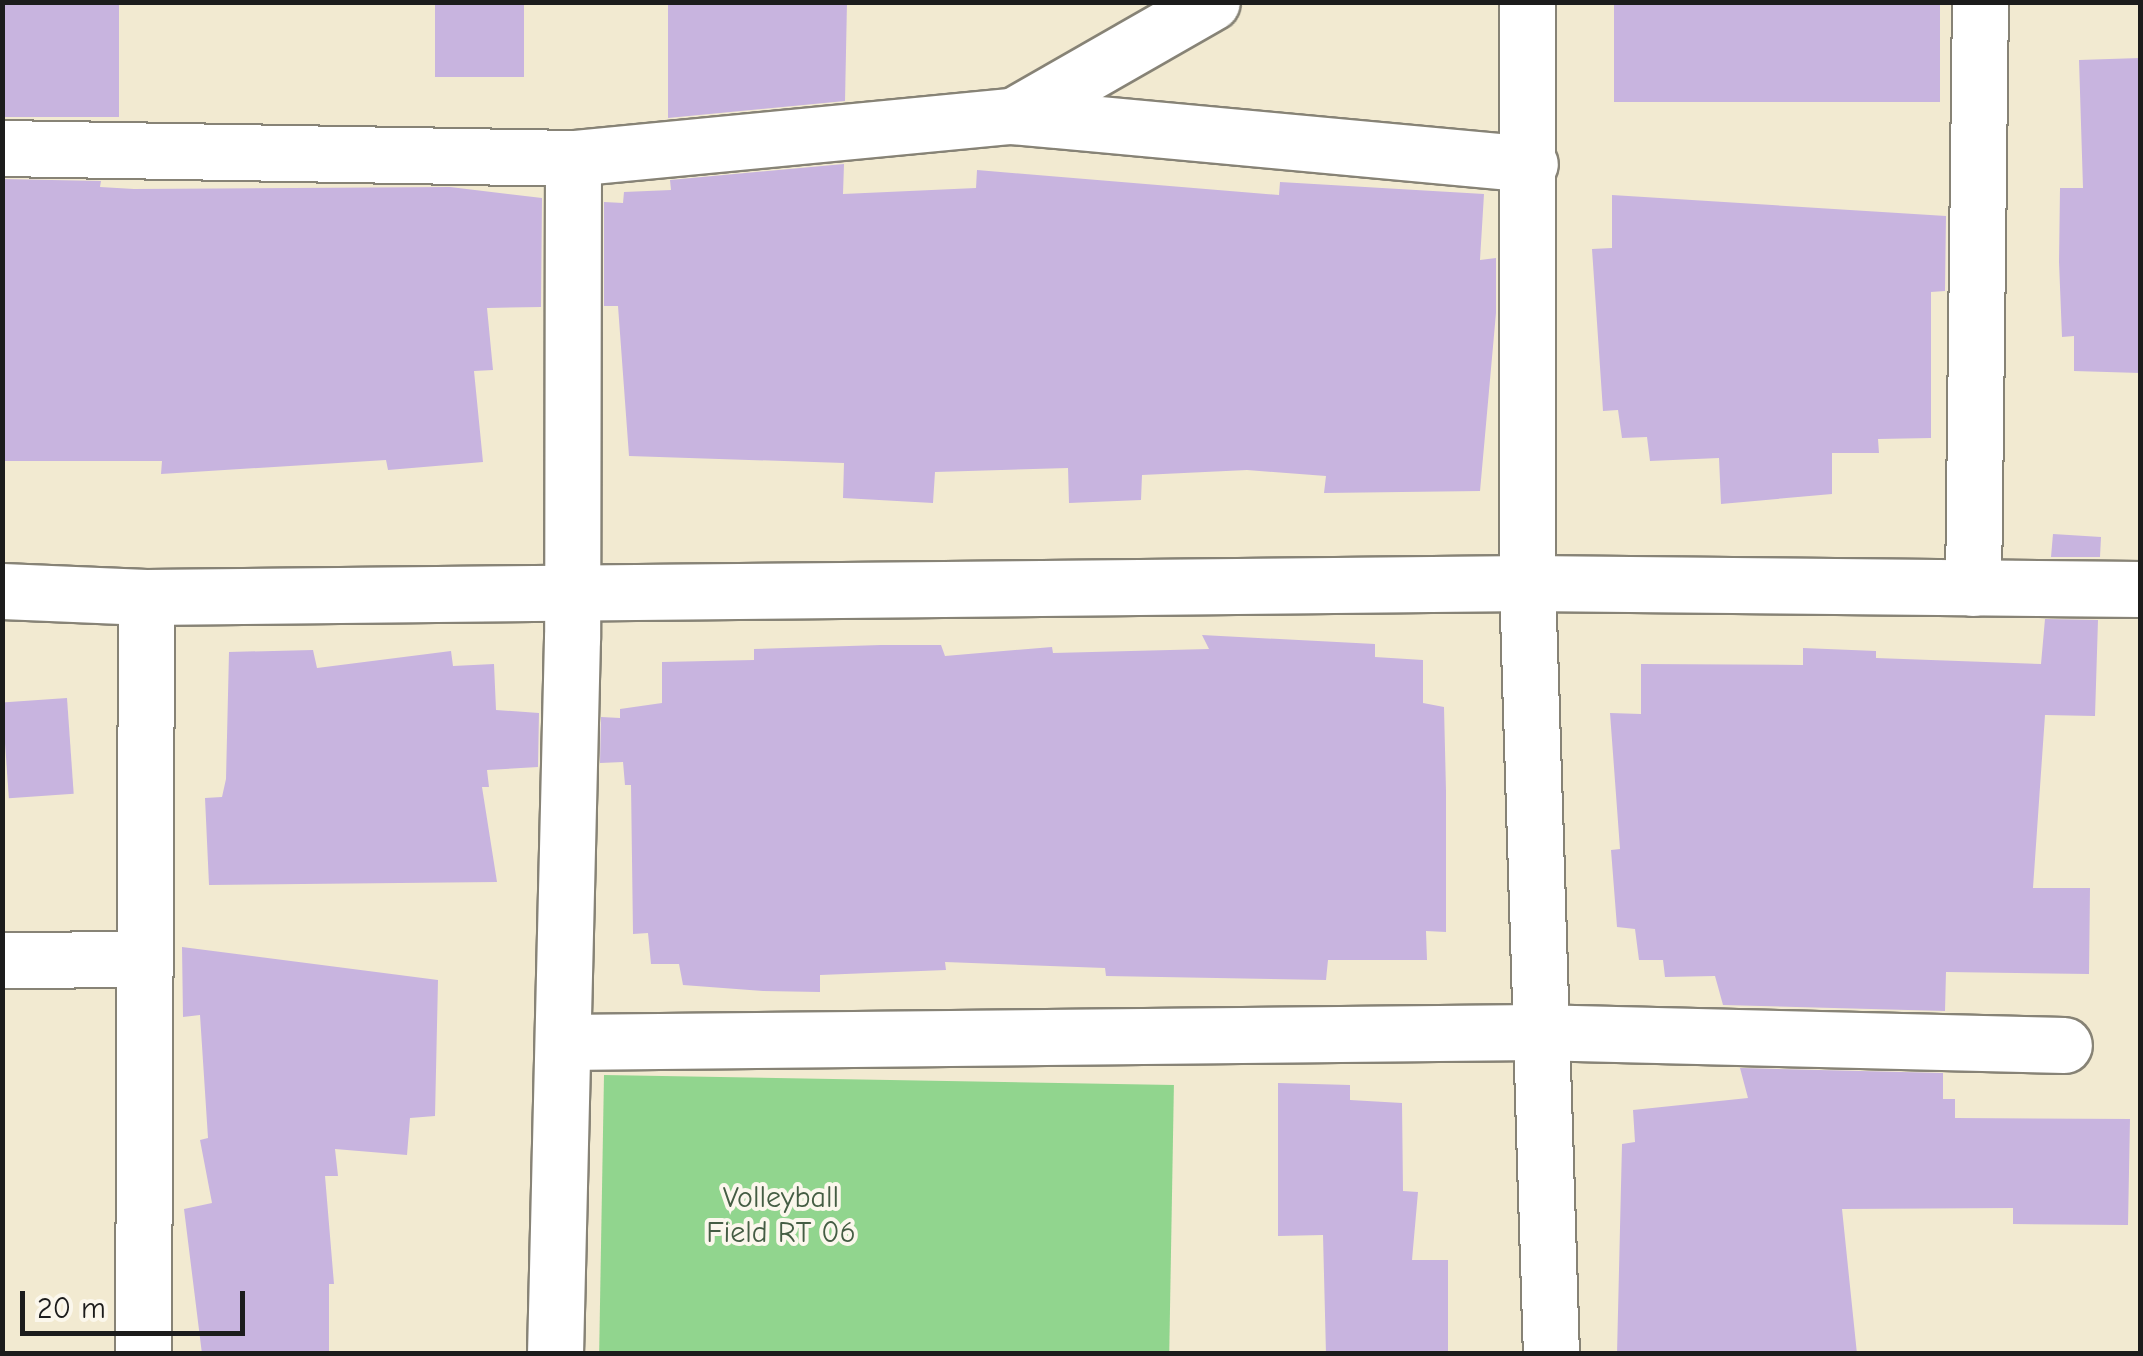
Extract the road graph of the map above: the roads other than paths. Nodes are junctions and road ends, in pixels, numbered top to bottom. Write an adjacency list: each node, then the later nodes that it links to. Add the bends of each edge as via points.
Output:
1 (1212, 2): 4 (street)
2 (1527, 2): 7 (street)
3 (1980, 2): 9 (street)
4 (1013, 116): 6 (street); 7 (street)
5 (2, 148): 6 (street)
6 (573, 158): 12 (street)
7 (1530, 164): 8 (street)
8 (1526, 584): 9 (street); 12 (street); 16 (street)
9 (1973, 588): 10 (street)
10 (2140, 588)
11 (2, 591): 13 (street)
12 (572, 595): 13 (street); 17 (street)
13 (146, 597): 14 (street)
14 (144, 959): 15 (street); 19 (street)
15 (2, 960)
16 (1537, 1032): 17 (street); 18 (street); 21 (street)
17 (564, 1042): 20 (street)
18 (2064, 1045)
19 (143, 1354)
20 (556, 1354)
21 (1551, 1354)

